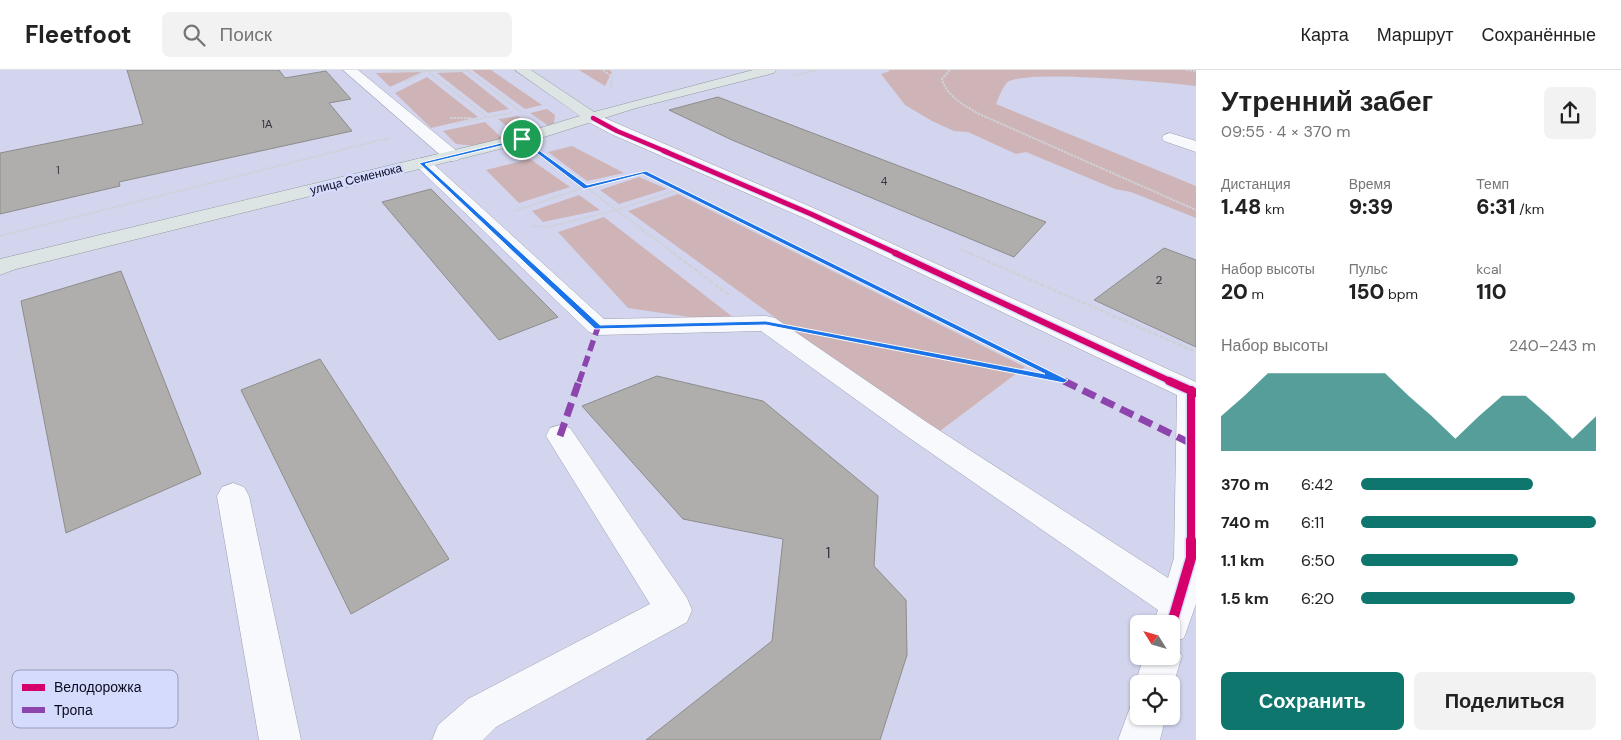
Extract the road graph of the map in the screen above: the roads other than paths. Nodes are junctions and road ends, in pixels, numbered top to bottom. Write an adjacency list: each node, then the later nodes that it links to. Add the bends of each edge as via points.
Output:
1 (522, 70): 4 (main road)
2 (769, 70): 4 (main road, улица Семенюка, via 631,105)
3 (351, 71): 7 (street)
4 (593, 118): 7 (main road, улица Семенюка); 10 (street, via 820,218)
5 (1170, 138): 6 (street)
6 (1196, 147)
7 (452, 156): 8 (main road, улица Семенюка)
8 (422, 163): 9 (main road, улица Семенюка); 13 (street, via 598,327 766,323)
9 (0, 268)
10 (1193, 391): 13 (street, via 1191,558)
11 (560, 436): 16 (street, via 674,610 482,713)
12 (233, 496): 15 (street)
13 (1174, 615)
14 (1143, 725): 17 (street)
15 (280, 740)
16 (454, 740)
17 (1139, 740)

